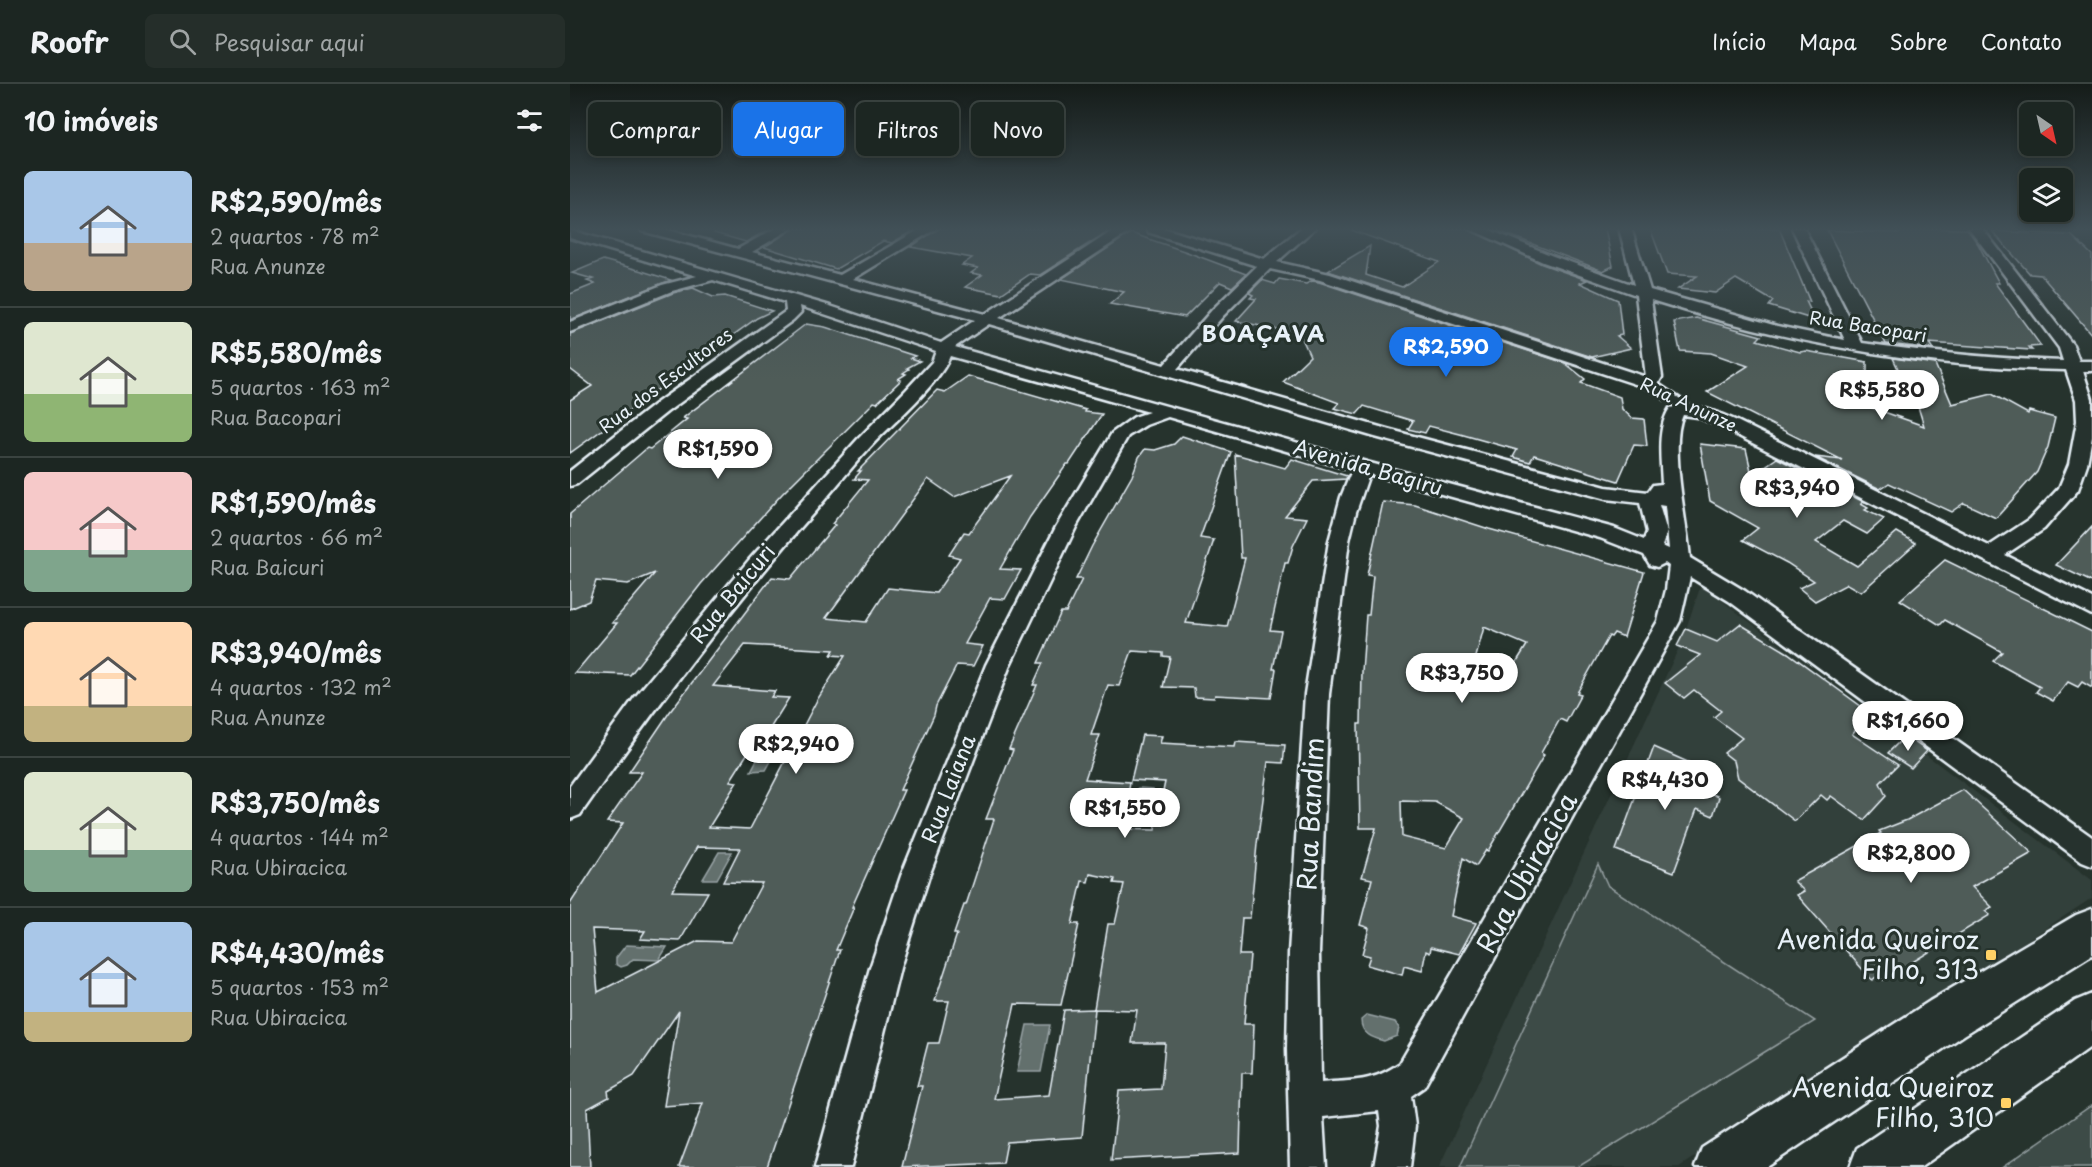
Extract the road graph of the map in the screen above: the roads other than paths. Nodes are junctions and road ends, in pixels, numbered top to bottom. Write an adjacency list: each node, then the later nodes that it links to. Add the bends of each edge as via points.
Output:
1 (677, 279): 14 (street)
2 (706, 279): 14 (street)
3 (716, 279): 16 (street)
4 (831, 279): 13 (street, Avenida Bagiru)
5 (844, 279): 13 (street)
6 (1048, 279): 18 (street, Rua Baicuri)
7 (1251, 279): 25 (street)
8 (1328, 279): 26 (street, Rua Anunze)
9 (1605, 279): 15 (street, Rua Bacopari)
10 (1639, 279): 15 (street)
11 (1823, 279): 20 (street)
12 (2015, 279): 23 (street, via 2067,348)
13 (840, 281): 18 (street, Avenida Bagiru)
14 (667, 288): 19 (street)
15 (1643, 292): 20 (street, Rua Bacopari, via 1765,328); 26 (street, via 1654,377)
16 (790, 309): 17 (street, Rua dos Escultores); 33 (street, Rua dos Escultores)
17 (822, 309): 21 (street, Avenida Bagiru)
18 (994, 321): 21 (street, Rua Baicuri); 22 (street, Rua Baicuri); 25 (street, Avenida Bagiru)
19 (570, 327)
20 (1856, 347): 23 (street, Rua Bacopari, via 1977,362)
21 (944, 349): 22 (street, Avenida Bagiru); 27 (street, Rua Baicuri, via 939,363)
22 (964, 355): 27 (street, Rua Baicuri); 28 (street, Avenida Bagiru)
23 (2073, 366): 24 (street, Rua Bacopari); 36 (street, via 2086,421 2074,480 2037,524)
24 (2092, 366)
25 (1168, 370): 34 (street, Avenida Bagiru, via 1381,433 1606,493)
26 (1650, 384): 29 (street, Rua Anunze)
27 (912, 394): 39 (street, Rua Baicuri, via 756,565 644,704)
28 (1111, 398): 30 (street, Avenida Bagiru); 31 (street, via 1122,420)
29 (1689, 409): 34 (street, via 1676,412 1671,421 1671,466); 36 (street, Rua Anunze, via 1716,418)
30 (1166, 412): 31 (street); 32 (street, Avenida Bagiru)
31 (1121, 433): 45 (street, Rua Laiana, via 1033,590 954,774 885,968)
32 (1363, 468): 35 (street, Avenida Bagiru); 44 (street, Rua Bandim, via 1351,492 1340,532 1317,694 1304,953)
33 (570, 480)
34 (1663, 500): 35 (street, via 1649,504 1657,532); 37 (street, Rua Ubiracica, via 1678,524)
35 (1651, 548): 37 (street, via 1658,563)
36 (1990, 555): 38 (street, Rua Anunze)
37 (1679, 572): 40 (street, via 1737,596); 43 (street, Rua Ubiracica, via 1669,621 1412,1075)
38 (2092, 607)
39 (570, 807)
40 (2092, 853)
41 (2092, 930): 48 (main road)
42 (2092, 1018): 49 (main road)
43 (1393, 1089): 44 (street, Rua Ubiracica, via 1372,1096); 47 (street, via 1398,1126)
44 (1305, 1101): 46 (street, Rua Bandim)
45 (833, 1167)
46 (1308, 1167)
47 (1392, 1167)
48 (1721, 1167)
49 (1876, 1167)

